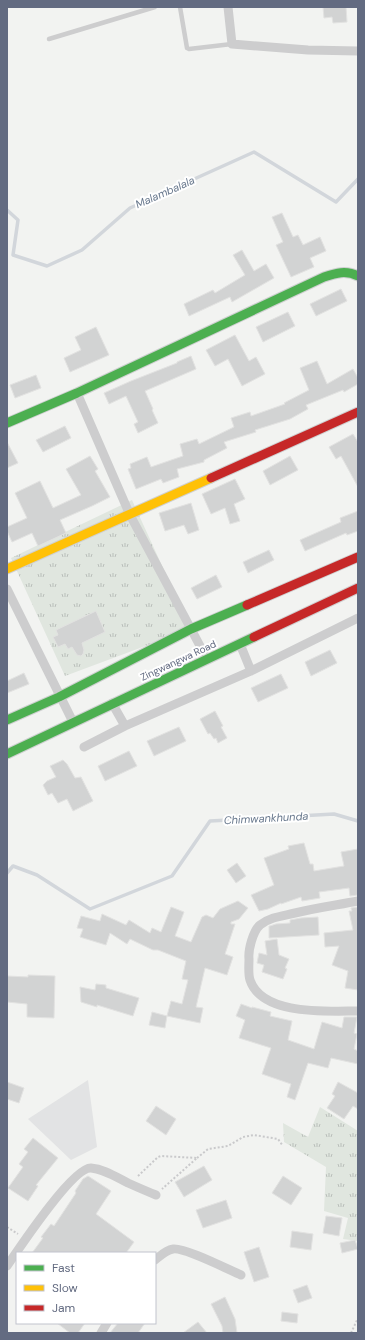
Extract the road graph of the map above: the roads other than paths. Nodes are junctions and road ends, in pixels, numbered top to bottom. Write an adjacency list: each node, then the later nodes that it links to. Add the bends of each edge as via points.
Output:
1 (155, 7): 4 (lane)
2 (180, 7): 5 (lane, via 187,48)
3 (228, 7): 5 (street)
4 (49, 39)
5 (232, 44): 6 (street, via 308,50)
6 (358, 50)
7 (358, 276): 8 (street, via 348,271 329,276)
8 (77, 393): 10 (street); 11 (street)
9 (358, 412): 11 (street)
10 (7, 423)
11 (130, 515): 13 (street); 17 (street)
12 (358, 556): 17 (street)
13 (7, 569)
14 (358, 588): 18 (street, Zingwangwa Road)
15 (7, 589): 21 (street)
16 (358, 618): 20 (street)
17 (191, 630): 19 (street); 21 (street)
18 (240, 644): 19 (street, Zingwangwa Road); 20 (street)
19 (208, 659): 22 (street, Zingwangwa Road)
20 (251, 671): 25 (street)
21 (59, 697): 23 (street); 24 (street)
22 (112, 703): 24 (street, Zingwangwa Road); 25 (street)
23 (7, 720)
24 (73, 722): 27 (street, Zingwangwa Road)
25 (125, 726): 26 (street)
26 (84, 747)
27 (7, 754)
28 (358, 901): 29 (street, via 272,918 259,926 252,938 249,954 250,980 260,996 276,1005 295,1009)
29 (358, 1011)
30 (156, 1195): 31 (street, via 100,1169 89,1168 81,1172 50,1205)
31 (16, 1252)
32 (16, 1252): 34 (street)
33 (156, 1259): 35 (street, via 174,1248 187,1251)
34 (7, 1266)
35 (240, 1275)
36 (106, 1324): 37 (street)
37 (100, 1333)

